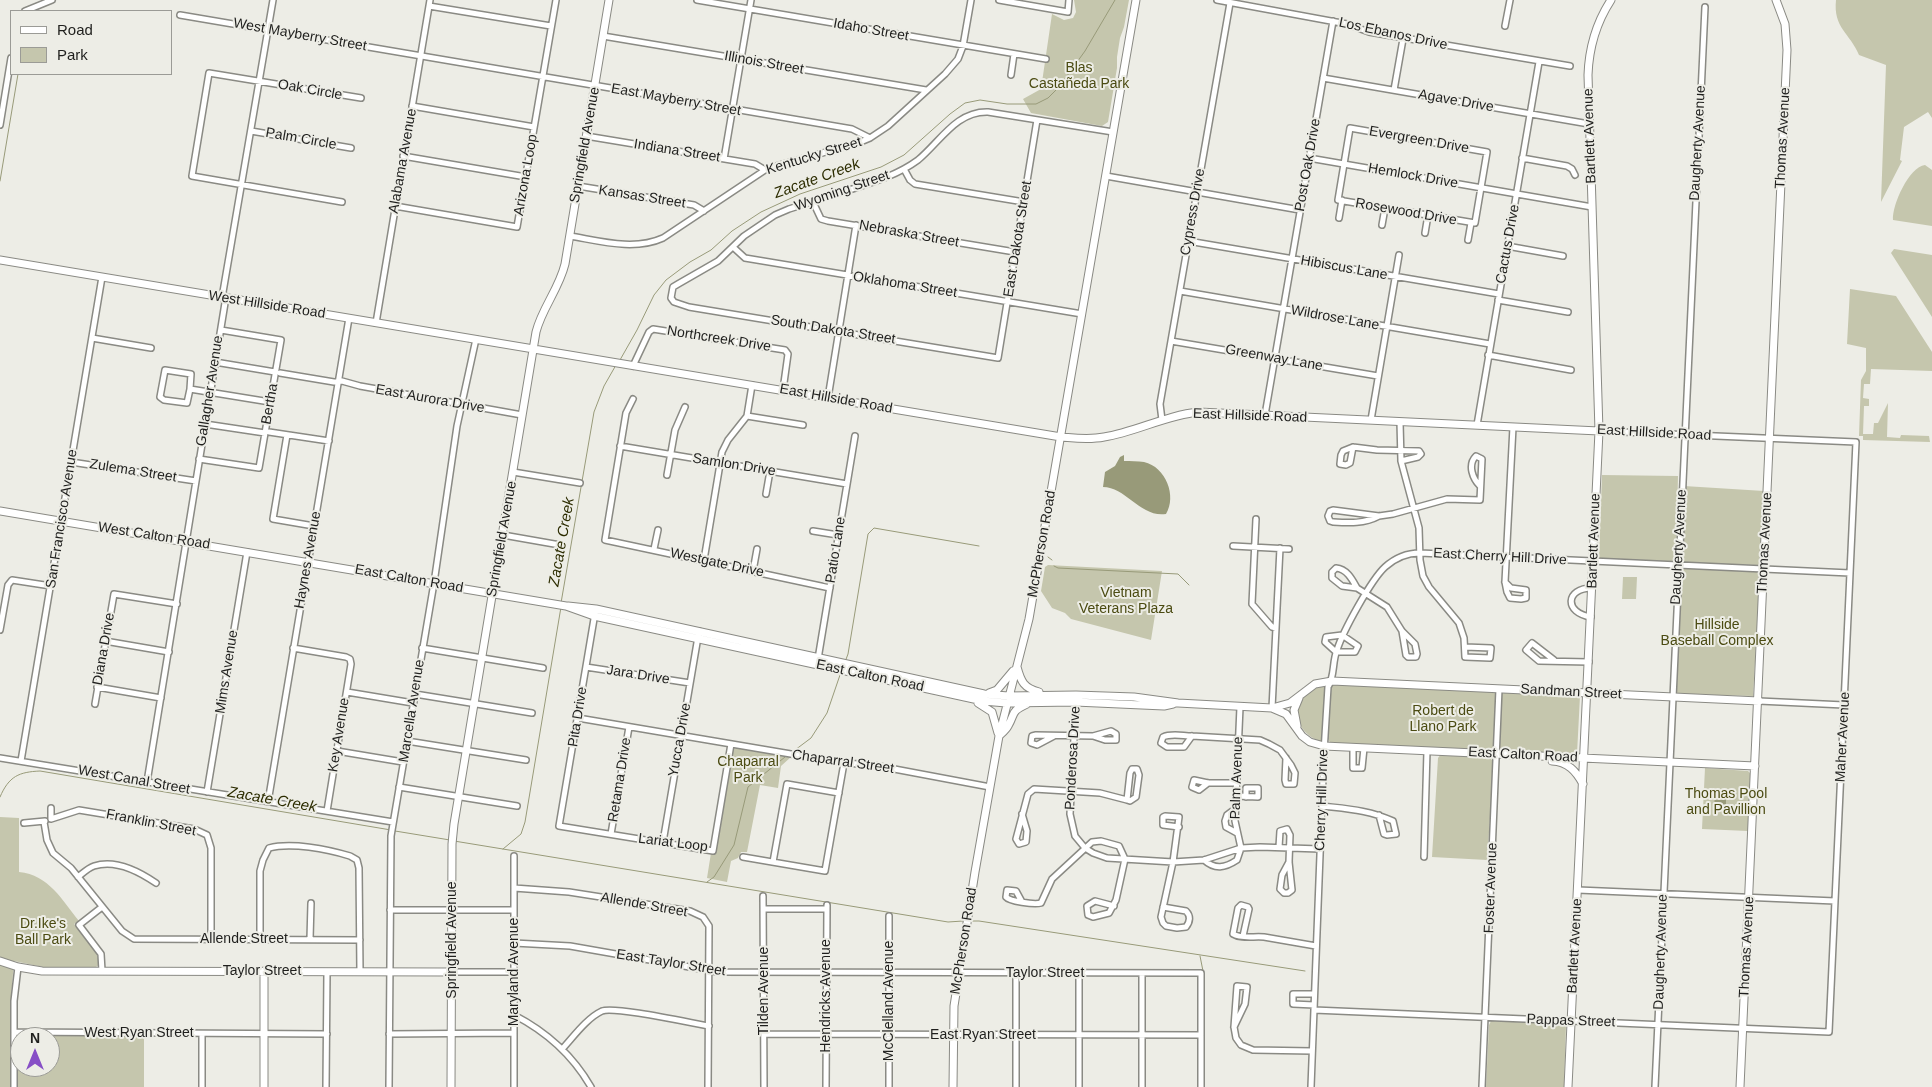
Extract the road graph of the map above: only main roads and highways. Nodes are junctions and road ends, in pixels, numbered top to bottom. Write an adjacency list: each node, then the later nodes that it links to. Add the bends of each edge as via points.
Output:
1 (610, 0): 6 (main road, Springfield Avenue, via 570,236 560,279 540,319)
2 (1136, 0): 8 (main road, McPherson Road)
3 (1611, 0): 7 (main road, Bartlett Avenue, via 1596,30 1588,75)
4 (1776, 0): 23 (main road, Thomas Avenue, via 1785,24 1787,50)
5 (0, 260): 6 (main road, West Hillside Road)
6 (533, 349): 8 (main road, East Hillside Road); 11 (main road, Springfield Avenue)
7 (1599, 431): 8 (main road, East Hillside Road, via 1199,412 1104,437); 16 (main road, Bartlett Avenue)
8 (1060, 437): 12 (main road, McPherson Road, via 1029,619)
9 (0, 511): 10 (main road, West Calton Road)
10 (308, 562): 11 (main road, East Calton Road)
11 (492, 593): 13 (main road, East Calton Road, via 567,606); 38 (main road, Springfield Avenue, via 452,844)
12 (1016, 667): 17 (main road, via 997,690); 19 (main road, via 1024,686); 20 (main road, McPherson Road)
13 (918, 683): 14 (main road, East Calton Road); 15 (main road, East Calton Road)
14 (939, 684): 15 (main road); 17 (main road, East Calton Road)
15 (933, 690): 21 (main road, East Calton Road)
16 (1588, 693): 18 (main road, Sandman Street, via 1332,681 1315,684); 23 (main road, Sandman Street); 33 (main road, Bartlett Avenue)
17 (984, 694): 20 (main road, East Calton Road)
18 (1301, 694): 26 (main road, Sandman Street); 28 (main road)
19 (1047, 695): 20 (main road, East Calton Road); 22 (main road, East Calton Road)
20 (1008, 696): 25 (main road, McPherson Road)
21 (969, 698): 25 (main road, East Calton Road); 31 (main road, via 992,712)
22 (1076, 698): 24 (main road, East Calton Road); 27 (main road, East Calton Road)
23 (1759, 701): 34 (main road, Thomas Avenue)
24 (1031, 702): 25 (main road, East Calton Road); 31 (main road, via 1014,711 1008,727)
25 (1006, 704): 31 (main road, McPherson Road)
26 (1287, 705): 27 (main road, East Calton Road); 28 (main road); 29 (main road, via 1284,709)
27 (1272, 708): 29 (main road, East Calton Road)
28 (1294, 710): 29 (main road); 30 (main road)
29 (1286, 714): 30 (main road, East Calton Road)
30 (1298, 729): 32 (main road, East Calton Road, via 1310,742 1324,746)
31 (999, 736): 41 (main road, McPherson Road, via 958,973 954,1006)
32 (1523, 755): 33 (main road, East Calton Road); 35 (main road, via 1566,763)
33 (1585, 758): 34 (main road, East Calton Road); 35 (main road, Bartlett Avenue)
34 (1755, 766): 43 (main road, Thomas Avenue)
35 (1583, 784): 42 (main road, Bartlett Avenue)
36 (0, 961): 37 (main road, Taylor Street, via 42,971)
37 (264, 971): 38 (main road, Taylor Street); 39 (main road)
38 (451, 972): 40 (main road, Springfield Avenue)
39 (264, 1087)
40 (451, 1087)
41 (953, 1087)
42 (1568, 1087)
43 (1740, 1087)

